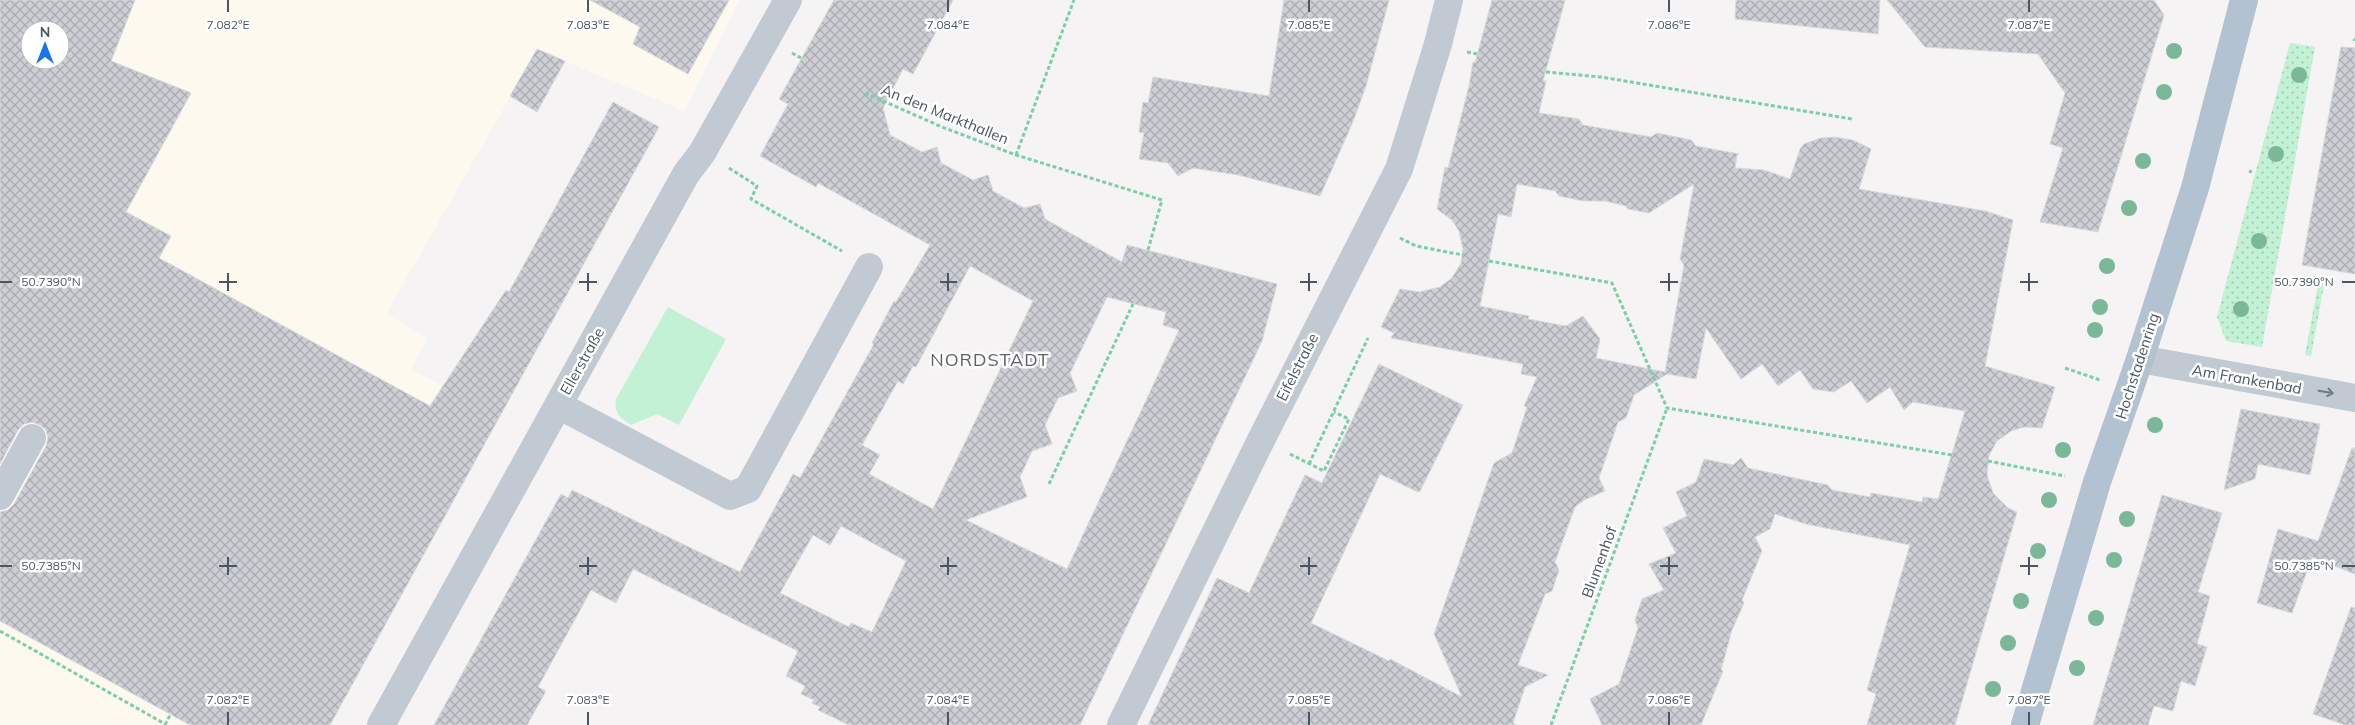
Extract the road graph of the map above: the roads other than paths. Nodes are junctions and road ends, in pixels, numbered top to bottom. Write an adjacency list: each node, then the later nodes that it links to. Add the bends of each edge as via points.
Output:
1 (788, 0): 7 (street, Ellerstraße, via 702,153 686,174)
2 (1449, 0): 11 (street, Eifelstraße, via 1399,169)
3 (2242, 2): 5 (main road, Hochstadenring, via 2195,188)
4 (870, 267): 7 (street, via 748,489 730,496)
5 (2140, 359): 6 (street, Am Frankenbad, one-way to 6); 12 (main road, Hochstadenring, via 2097,482)
6 (2355, 398)
7 (558, 405): 10 (street, Ellerstraße)
8 (32, 438): 9 (street)
9 (0, 496)
10 (381, 725)
11 (1121, 725)
12 (2025, 725)

